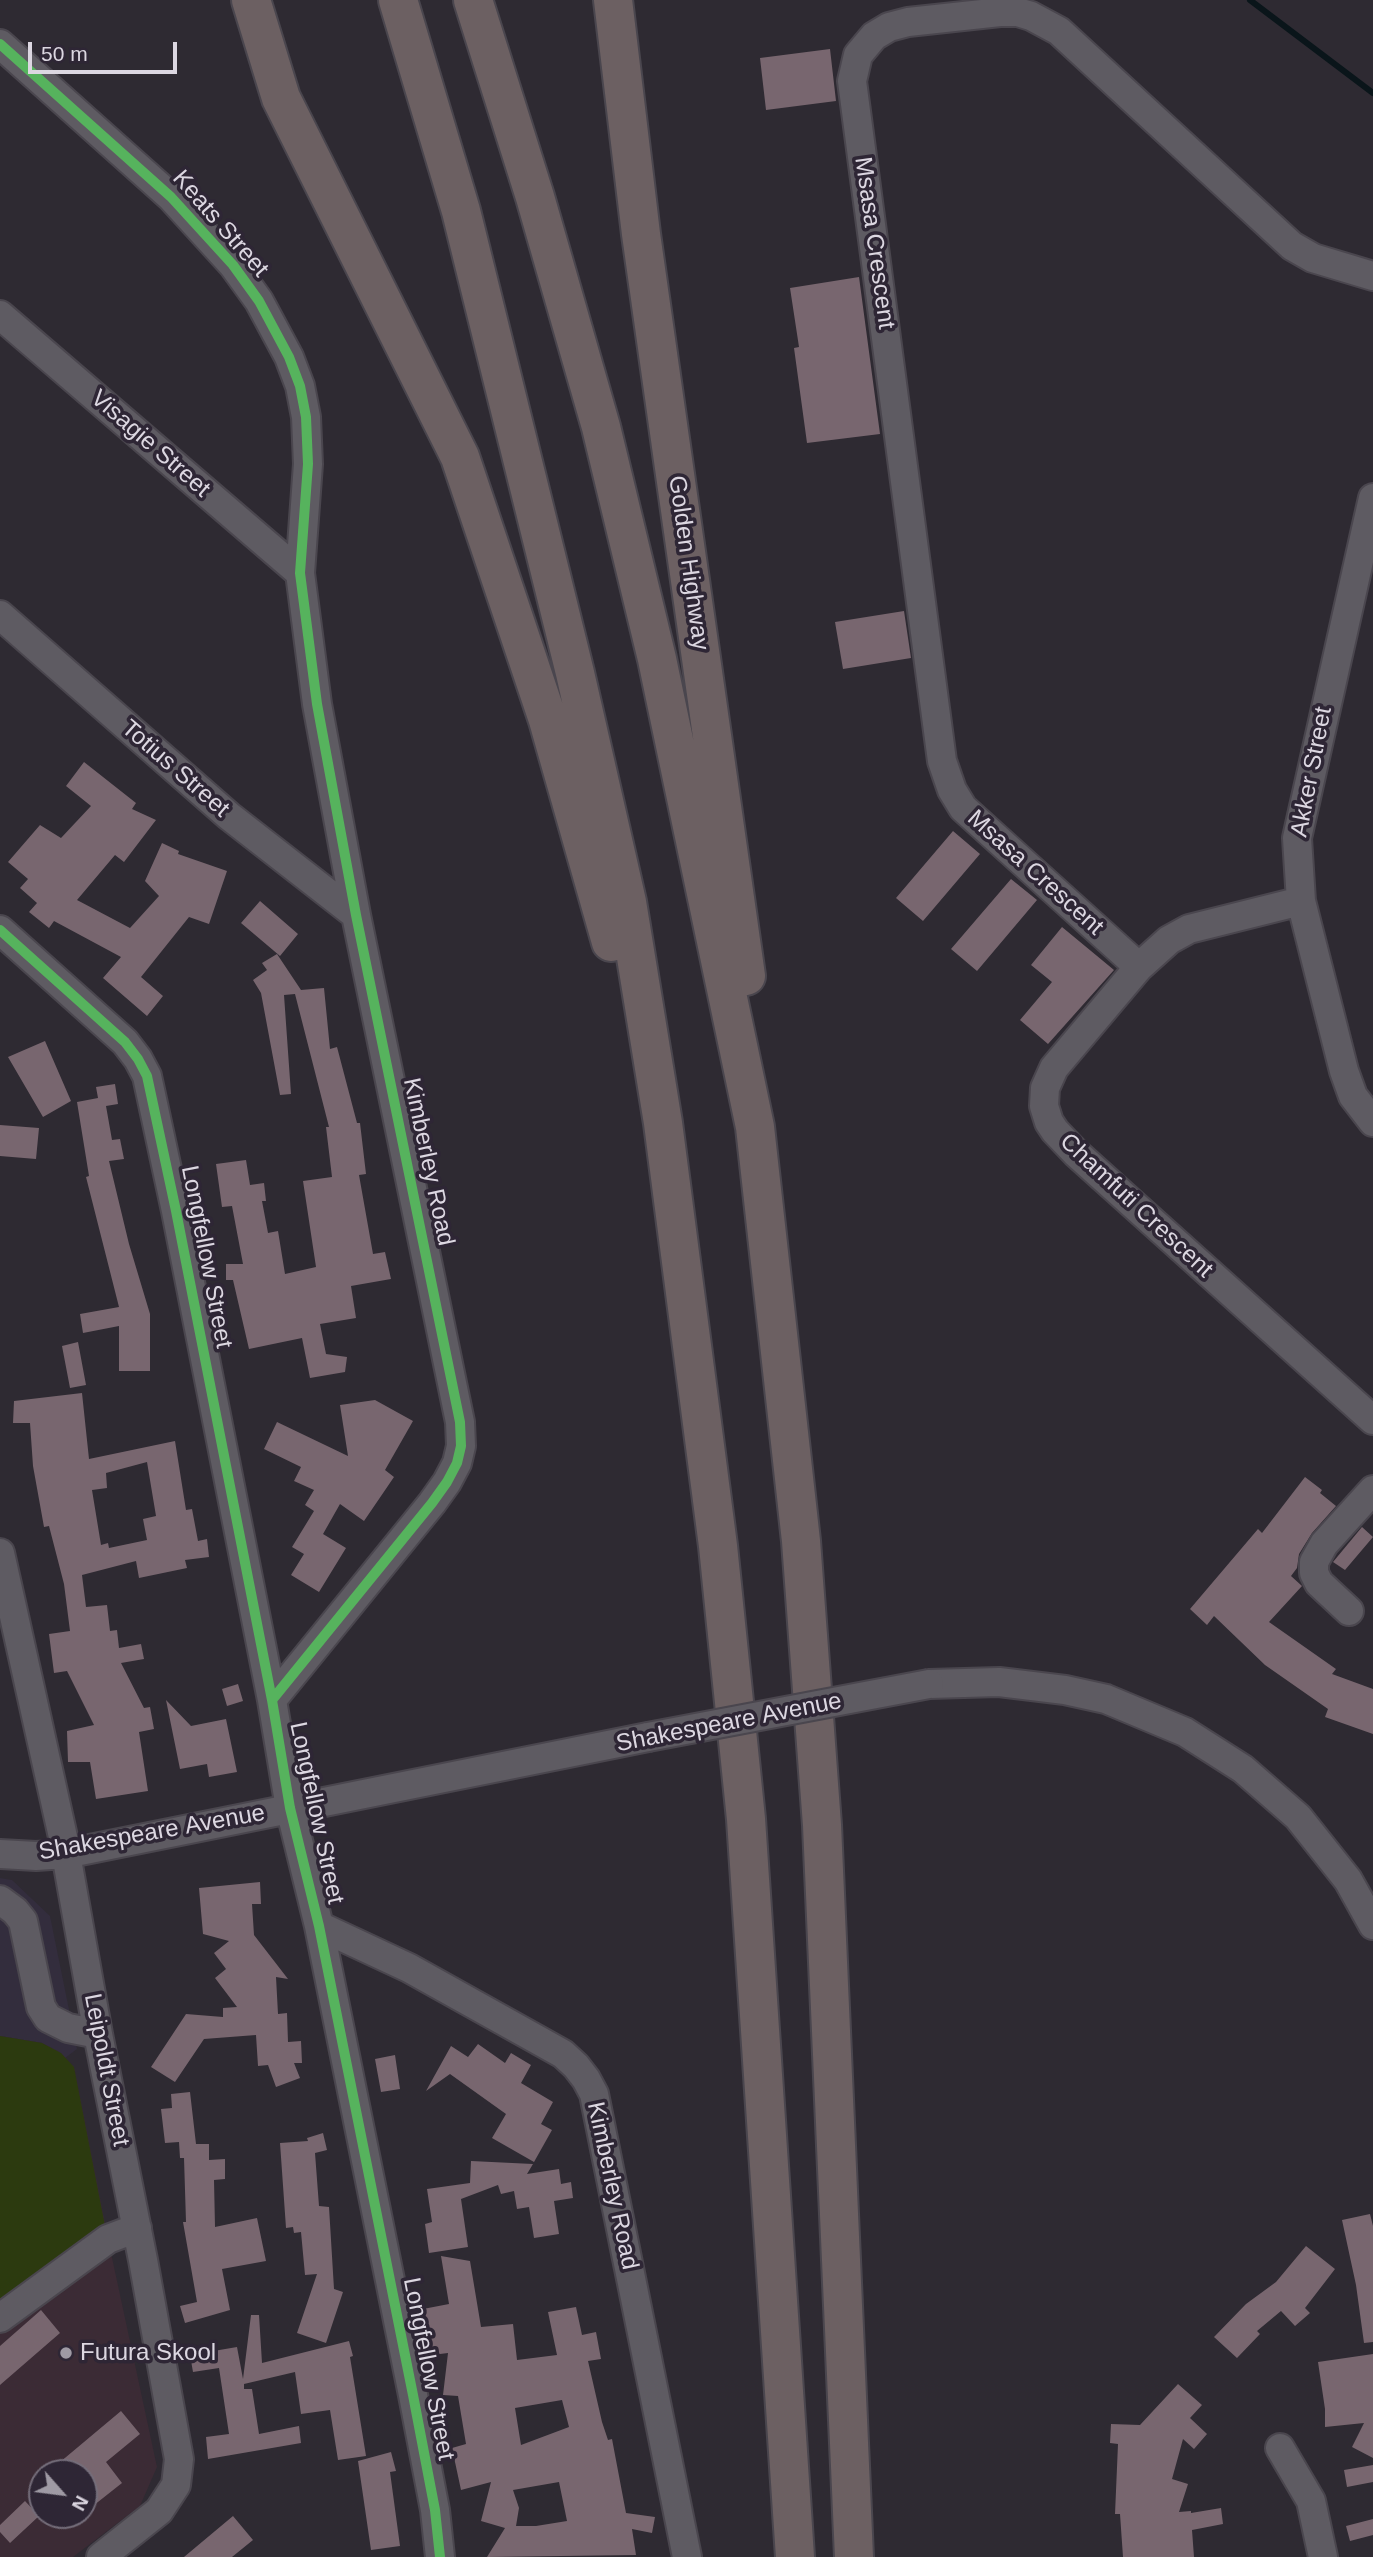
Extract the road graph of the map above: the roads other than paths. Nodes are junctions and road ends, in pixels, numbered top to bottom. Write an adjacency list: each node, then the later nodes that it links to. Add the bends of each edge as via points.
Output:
1 (251, 0): 16 (highway, via 281,98 460,457 548,720)
2 (398, 0): 16 (highway, via 461,211 575,673 627,902)
3 (473, 0): 17 (highway, via 601,427 657,659)
4 (613, 0): 17 (highway, Golden Highway, via 641,234 746,965)
5 (0, 44): 9 (street, Keats Street, via 171,197 259,301 289,356 306,417 308,464)
6 (1373, 276): 14 (street, Msasa Crescent, via 1313,258 1292,246 1059,31 1031,16 1000,12 908,22 874,36 858,55 852,81 946,771 963,808)
7 (0, 315): 9 (street, Visagie Street)
8 (1373, 498): 11 (street, Akker Street, via 1301,813 1297,838)
9 (300, 573): 12 (street, Kimberley Road, via 317,704)
10 (0, 615): 12 (street, Totius Street, via 229,816)
11 (1301, 901): 14 (street, Chamfuti Crescent, via 1189,929); 15 (street, Akker Street, via 1348,1085)
12 (356, 915): 22 (street, Kimberley Road, via 460,1422 461,1446 452,1473 432,1503)
13 (0, 930): 22 (street, Longfellow Street, via 125,1042 147,1076)
14 (1139, 967): 18 (street, Chamfuti Crescent, via 1048,1078 1044,1106 1049,1122 1076,1153)
15 (1373, 1122)
16 (663, 1123): 36 (highway, via 718,1546 744,1806)
17 (755, 1127): 37 (highway, via 801,1541 821,1812)
18 (1373, 1420)
19 (1373, 1490): 21 (street, via 1324,1544 1314,1562 1319,1583)
20 (0, 1553): 25 (street, Leipoldt Street)
21 (1349, 1611)
22 (272, 1700): 23 (street, Longfellow Street)
23 (289, 1808): 25 (street, Shakespeare Avenue); 27 (street, Shakespeare Avenue, bridge, via 929,1684 992,1681 1065,1690 1117,1703 1194,1736 1243,1769 1298,1817 1348,1880); 28 (street, Longfellow Street)
24 (0, 1854): 25 (street, Shakespeare Avenue)
25 (65, 1854): 29 (street, Leipoldt Street)
26 (0, 1900): 29 (street, via 23,1921 41,2007 48,2018)
27 (1373, 1925)
28 (319, 1926): 34 (street, Longfellow Street, via 413,2395); 35 (street, Kimberley Road, via 410,1968 563,2054 586,2079 594,2094)
29 (98, 2034): 30 (street, Leipoldt Street)
30 (137, 2228): 31 (street, via 107,2239); 33 (street, Leipoldt Street, via 177,2438 179,2473 159,2511)
31 (0, 2318)
32 (1280, 2448): 38 (street, via 1311,2501)
33 (101, 2557)
34 (440, 2557)
35 (687, 2557)
36 (795, 2557)
37 (854, 2557)
38 (1323, 2557)

